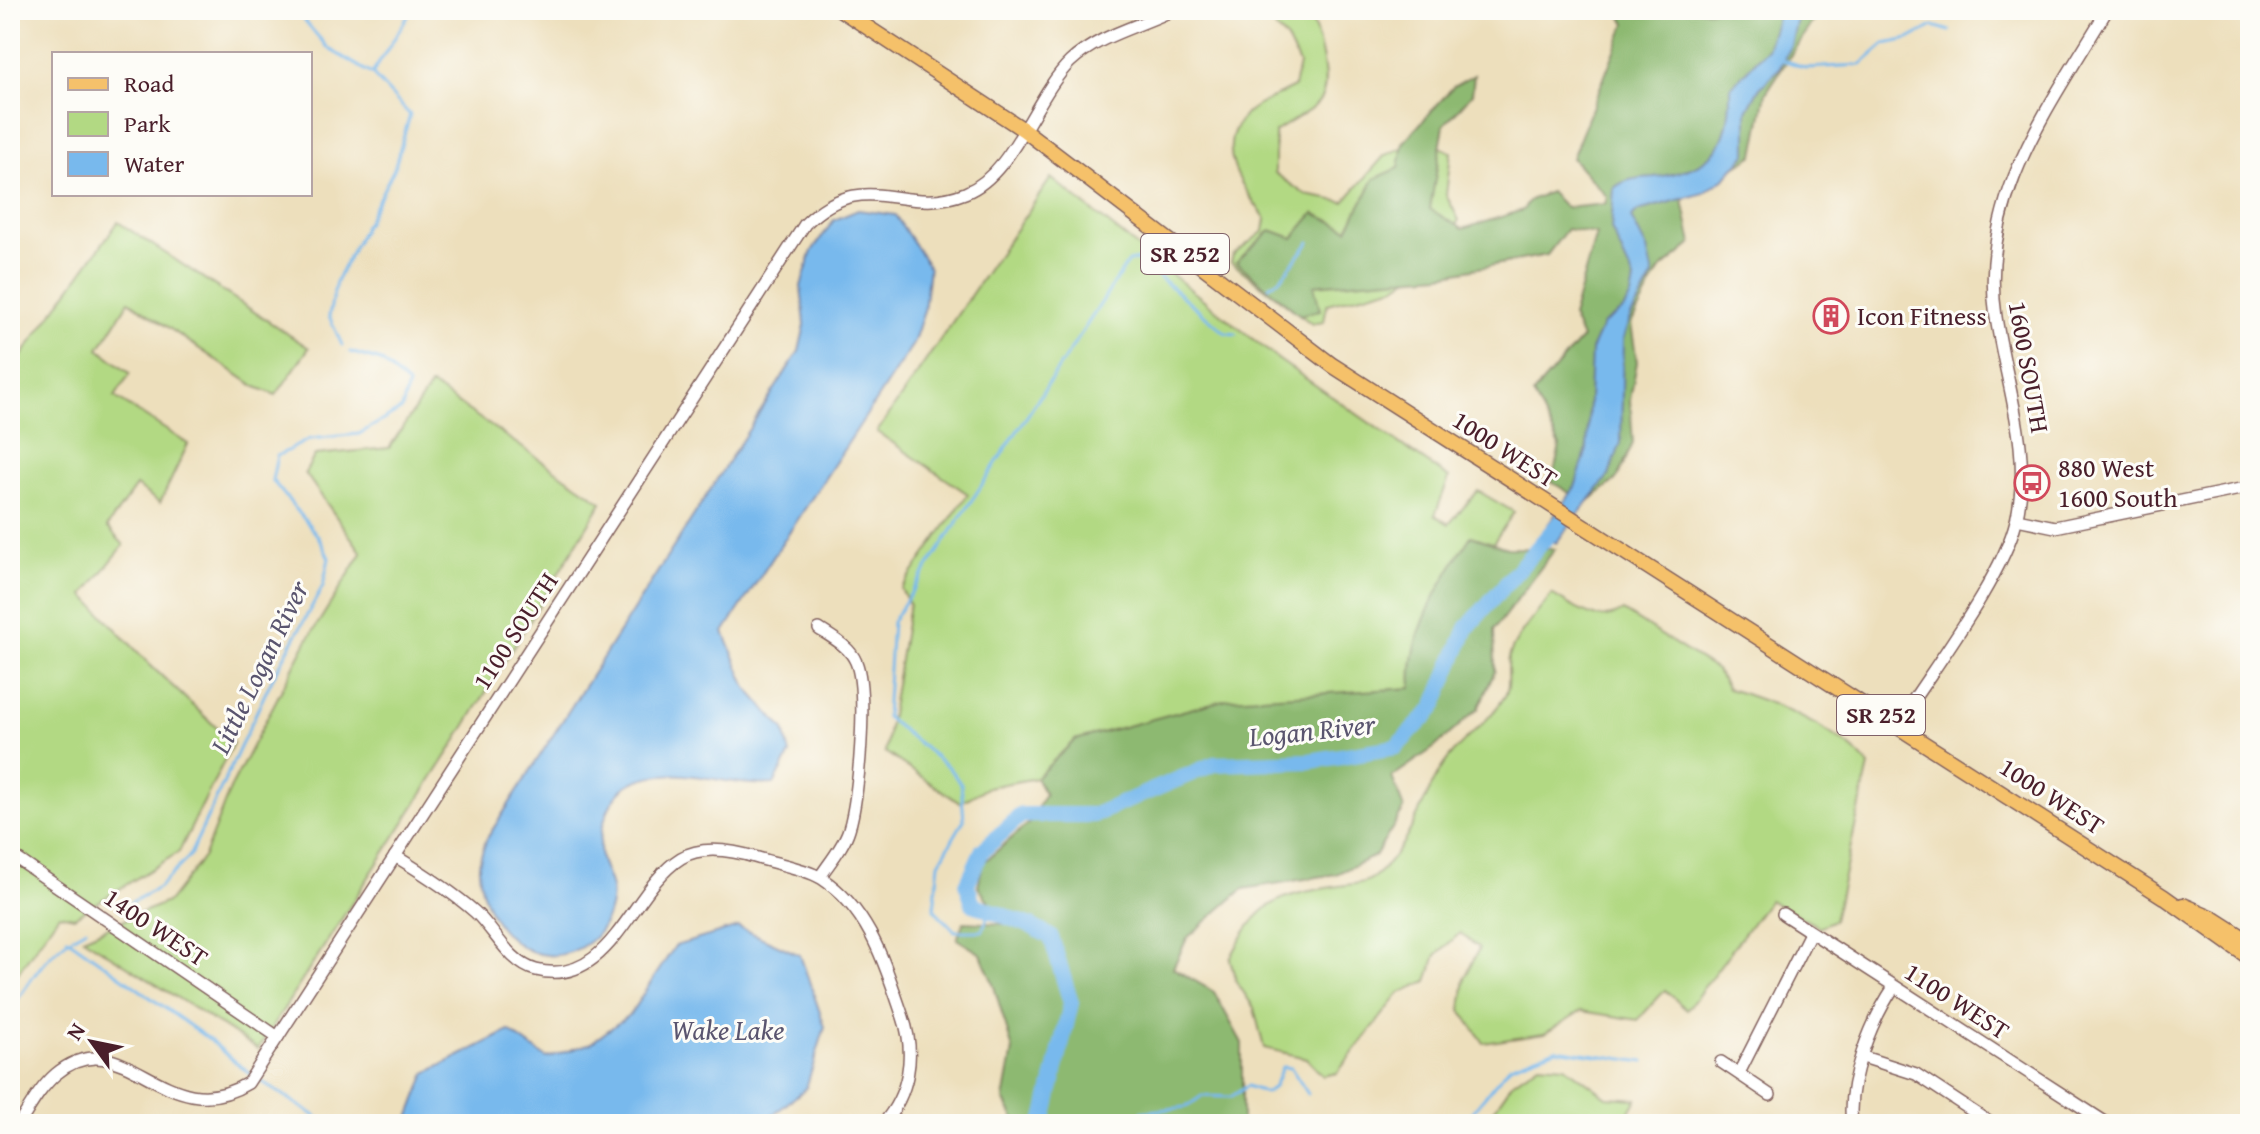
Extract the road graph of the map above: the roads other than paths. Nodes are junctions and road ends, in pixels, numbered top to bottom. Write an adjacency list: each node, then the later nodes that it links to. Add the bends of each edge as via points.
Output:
1 (841, 10): 4 (main road, 1000 WEST / SR 252)
2 (1173, 10): 4 (street, via 1096,41 1068,64)
3 (2107, 10): 6 (street, 1600 SOUTH, via 2025,146 2009,185 1992,266 1996,317 2021,447)
4 (1024, 130): 8 (main road, 1000 WEST / SR 252, via 1275,324 1531,496); 10 (street, 1100 SOUTH, via 996,169 967,193 935,201 878,192 850,195 823,207 805,224)
5 (2250, 487): 6 (street, via 2055,527)
6 (2017, 519): 8 (street, 1600 SOUTH, via 1998,565)
7 (819, 629): 11 (street, via 847,649 860,680 859,777 849,831)
8 (1897, 725): 12 (main road, 1000 WEST / SR 252)
9 (10, 854): 18 (street, 1400 WEST)
10 (395, 856): 11 (street, via 444,886 534,970 558,971 592,961 612,942 658,876 683,856 707,850 750,855); 18 (street, 1100 SOUTH)
11 (820, 877): 24 (street, via 858,912 880,951 907,1028 904,1096)
12 (2164, 897): 15 (main road, 1000 WEST / SR 252, via 2211,917); 16 (main road, 1000 WEST / SR 252)
13 (1783, 914): 14 (street, 1100 WEST)
14 (1810, 933): 17 (street, 1100 WEST); 21 (street)
15 (2250, 942)
16 (2250, 955)
17 (1894, 987): 19 (street, via 1878,1011); 27 (street, 1100 WEST)
18 (278, 1037): 23 (street, 1100 SOUTH, via 248,1083 230,1098 185,1103 120,1065 100,1060 78,1063 50,1081)
19 (1863, 1057): 25 (street, via 1850,1098); 26 (street, via 1916,1074)
20 (1721, 1062): 21 (street)
21 (1739, 1073): 22 (street)
22 (1770, 1095)
23 (19, 1124)
24 (883, 1124)
25 (1852, 1124)
26 (1992, 1124)
27 (2108, 1124)

